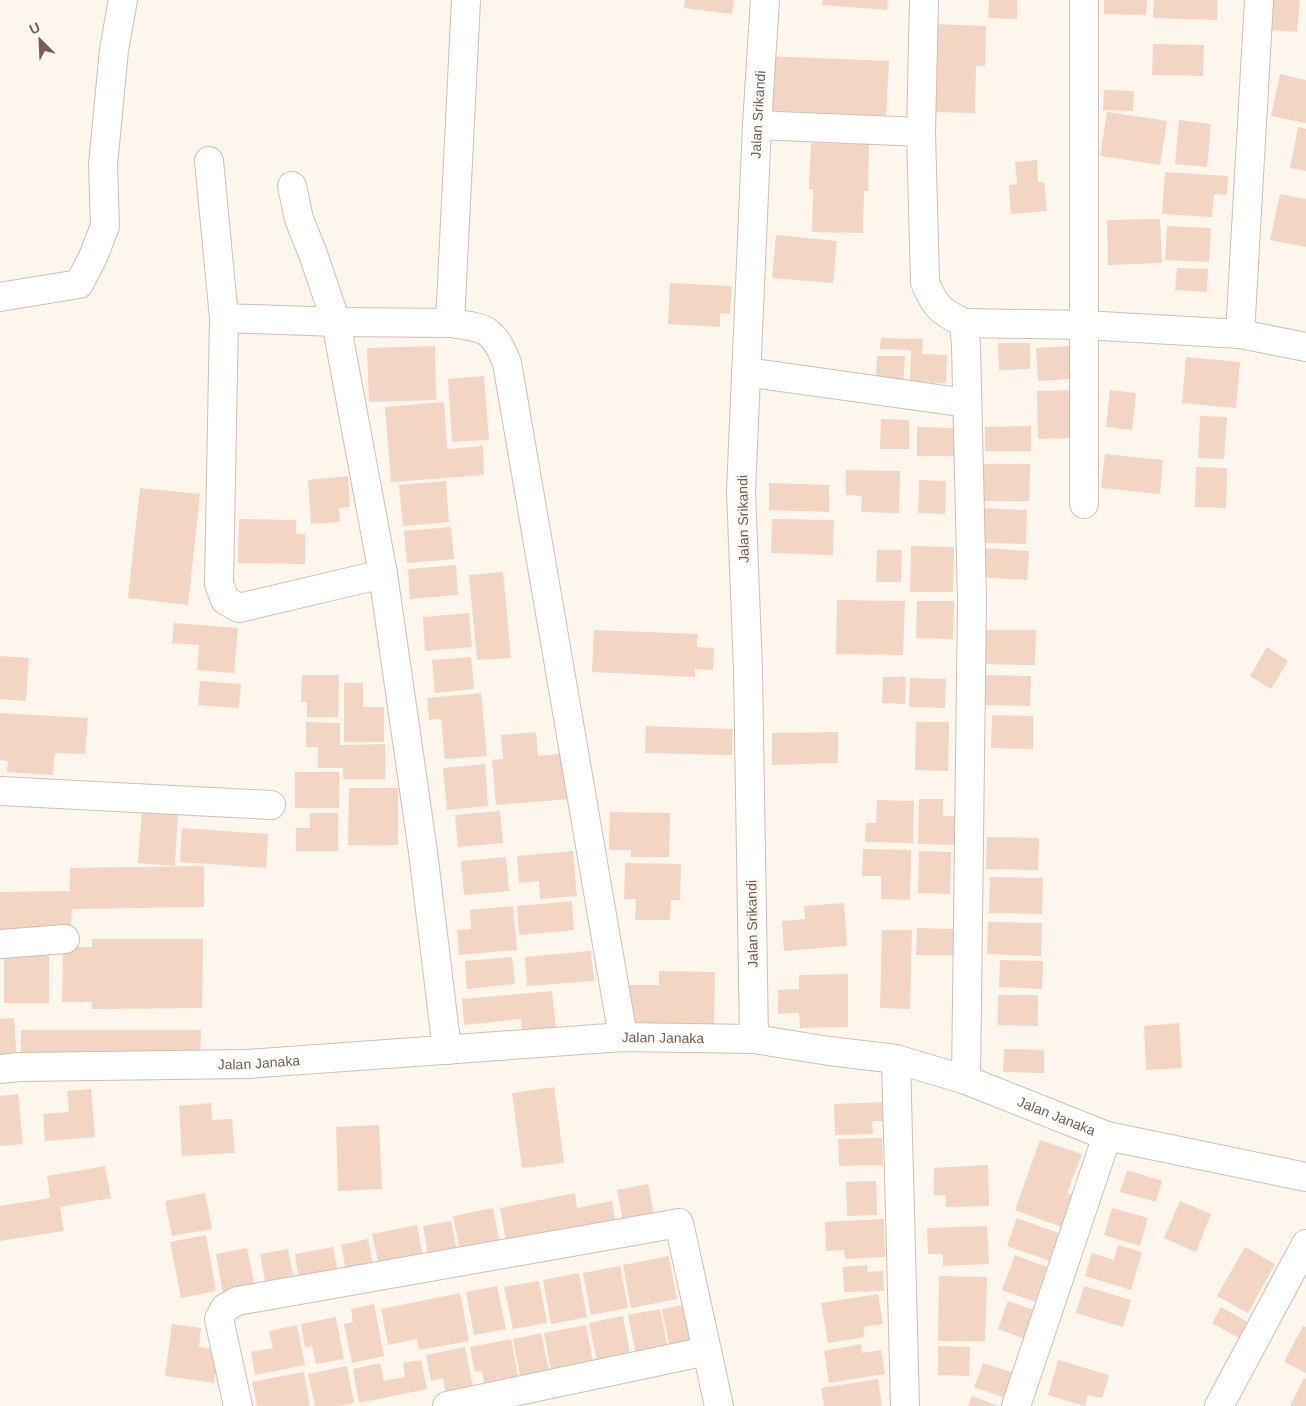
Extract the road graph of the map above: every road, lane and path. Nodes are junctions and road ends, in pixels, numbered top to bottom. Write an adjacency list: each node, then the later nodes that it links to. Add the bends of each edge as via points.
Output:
1 (123, 0): 11 (street, via 114,50 104,165 105,226 93,258 79,284)
2 (466, 0): 14 (street)
3 (765, 0): 7 (street, Jalan Srikandi)
4 (924, 0): 8 (street)
5 (1084, 0): 16 (street)
6 (1259, 0): 17 (street)
7 (756, 125): 8 (street); 19 (street, Jalan Srikandi)
8 (921, 132): 15 (street, via 925,282 931,298 943,313)
9 (209, 161): 12 (street)
10 (292, 186): 13 (street, via 299,219)
11 (0, 297)
12 (224, 318): 13 (street); 22 (street, via 219,584 225,600 238,608)
13 (336, 322): 14 (street); 22 (street)
14 (450, 323): 27 (street, via 478,327 490,333 499,343 507,363)
15 (964, 323): 16 (street); 20 (street)
16 (1084, 325): 17 (street); 21 (street)
17 (1240, 334): 18 (street)
18 (1306, 347)
19 (746, 372): 20 (street); 28 (street, Jalan Srikandi, via 741,491 748,670)
20 (968, 403): 32 (street, via 972,599)
21 (1084, 504)
22 (383, 574): 29 (street, via 423,852)
23 (0, 791): 24 (street)
24 (271, 805)
25 (65, 939): 26 (street)
26 (0, 944)
27 (623, 1037): 28 (street, Jalan Janaka); 29 (street, Jalan Janaka)
28 (754, 1039): 30 (street, Jalan Janaka)
29 (446, 1050): 31 (street, Jalan Janaka, via 247,1064 19,1066)
30 (896, 1059): 32 (street, Jalan Janaka); 40 (street)
31 (0, 1069)
32 (966, 1080): 33 (street, Jalan Janaka)
33 (1107, 1136): 34 (street, Jalan Janaka); 41 (street)
34 (1306, 1178)
35 (1306, 1244): 42 (street)
36 (707, 1351): 37 (street, via 679,1223 237,1301 225,1308 219,1319); 38 (street); 39 (street)
37 (238, 1406)
38 (447, 1406)
39 (719, 1406)
40 (905, 1406)
41 (1016, 1406)
42 (1220, 1406)

